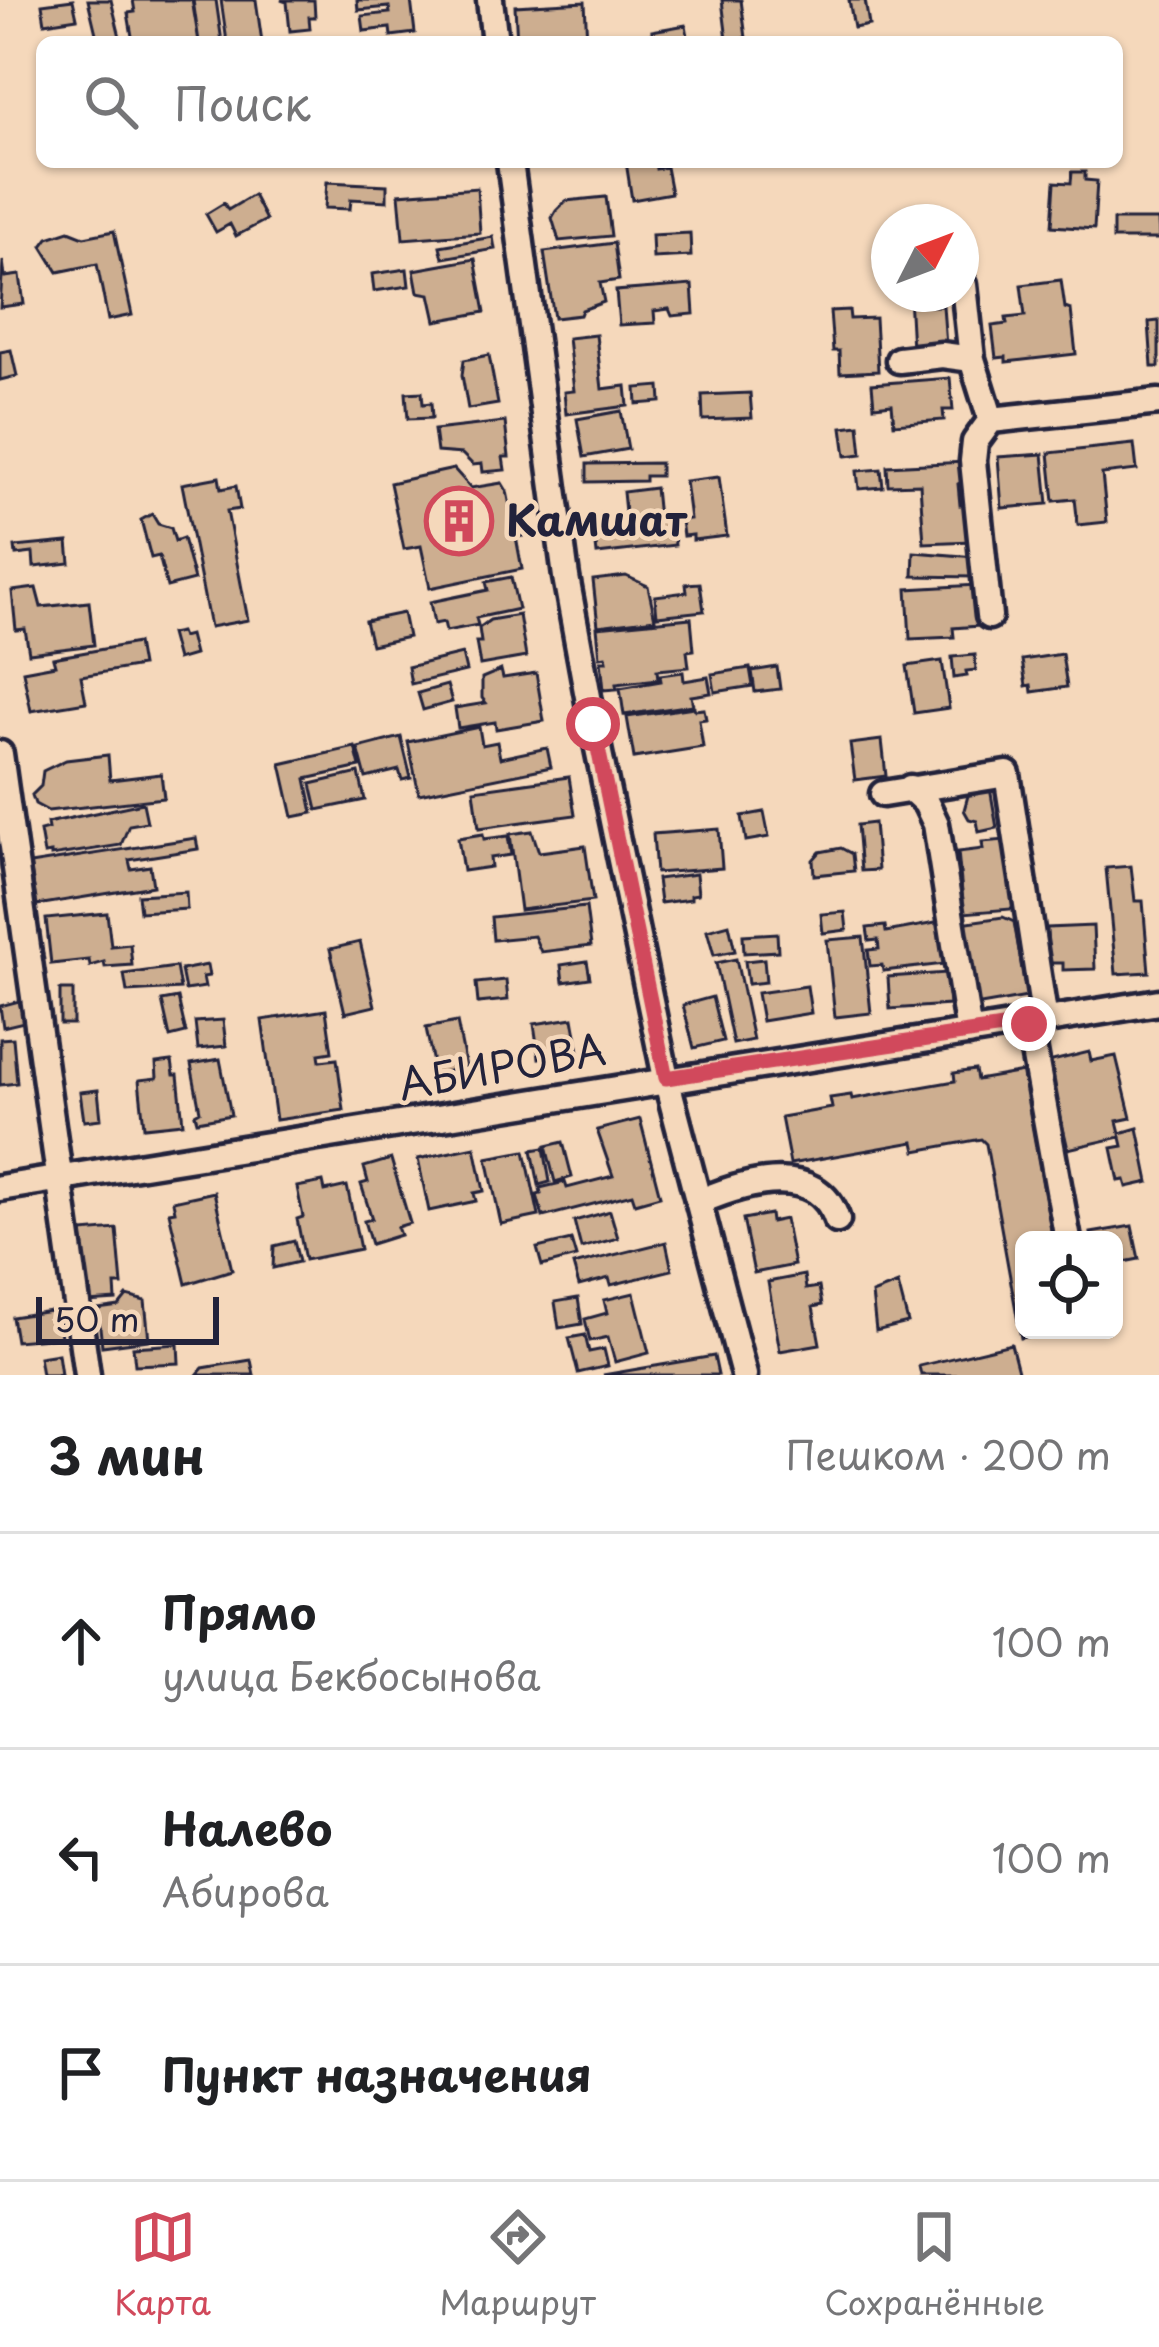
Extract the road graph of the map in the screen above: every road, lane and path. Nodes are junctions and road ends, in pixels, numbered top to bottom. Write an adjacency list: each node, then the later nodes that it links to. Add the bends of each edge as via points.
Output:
1 (490, 0): 2 (street)
2 (495, 36)
3 (511, 168): 16 (street, via 566,577)
4 (967, 312): 5 (street)
5 (972, 359): 6 (street); 8 (street)
6 (899, 360)
7 (1159, 402): 8 (street)
8 (1002, 418): 9 (street, via 975,442 973,460)
9 (989, 616)
10 (0, 754): 17 (street)
11 (910, 788): 12 (street); 14 (street, via 1006,774); 15 (street, via 935,824)
12 (883, 794)
13 (1159, 1002): 14 (street, АБИРОВА)
14 (1037, 1022): 15 (street, АБИРОВА); 21 (street)
15 (969, 1034): 16 (street, АБИРОВА)
16 (666, 1078): 17 (street, АБИРОВА); 19 (street)
17 (57, 1178): 18 (street, АБИРОВА); 22 (street)
18 (0, 1188)
19 (700, 1201): 20 (street, via 739,1185 795,1182 814,1188); 23 (street)
20 (837, 1220)
21 (1067, 1231)
22 (87, 1375)
23 (744, 1375)

